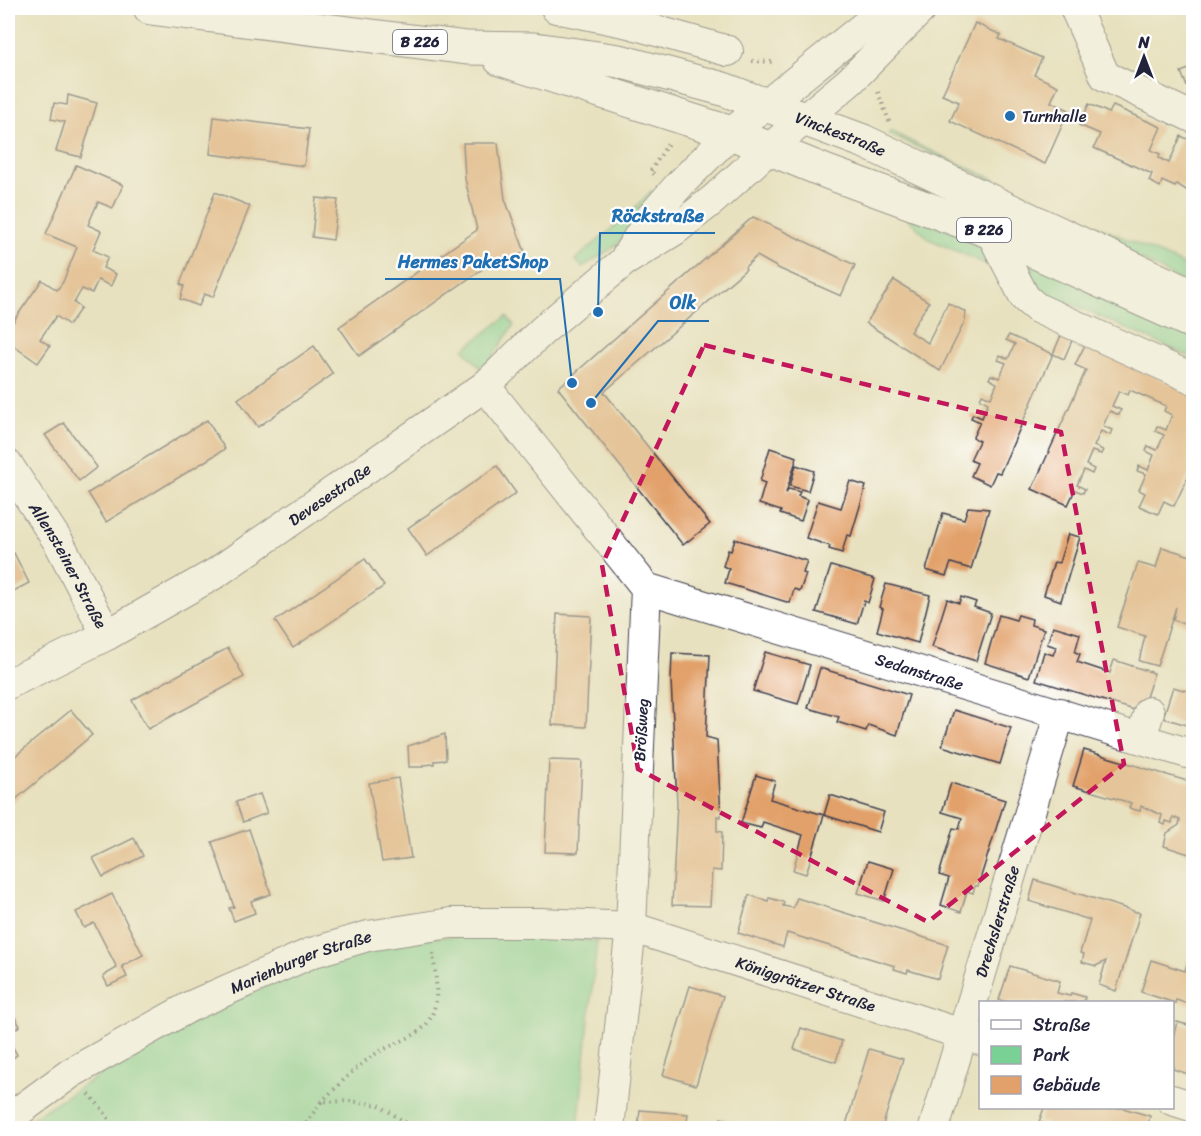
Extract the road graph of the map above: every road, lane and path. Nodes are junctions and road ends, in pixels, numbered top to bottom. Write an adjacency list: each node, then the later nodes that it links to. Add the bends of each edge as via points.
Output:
1 (150, 8): 6 (main road, Vinckestraße / B 226)
2 (556, 8): 7 (street)
3 (887, 8): 8 (street, Devesestraße)
4 (922, 8): 10 (street, Devesestraße, via 850,81)
5 (1076, 8): 9 (street, via 1105,76)
6 (467, 48): 8 (main road, Vinckestraße / B 226, via 534,49 619,61); 11 (main road, Vinckestraße / B 226)
7 (728, 51)
8 (766, 103): 10 (main road, Vinckestraße / B 226); 11 (street, Devesestraße)
9 (1194, 118)
10 (803, 119): 12 (street, Devesestraße); 15 (main road, Vinckestraße / B 226, via 863,141)
11 (731, 133): 12 (main road, Vinckestraße / B 226); 14 (street, Devesestraße, via 651,217)
12 (770, 148): 13 (main road, Vinckestraße / B 226); 14 (street, Devesestraße, via 683,224)
13 (990, 232): 16 (main road, Vinckestraße / B 226); 17 (street, via 1025,297 1037,308)
14 (623, 262): 18 (street, Devesestraße)
15 (1194, 297)
16 (1194, 323)
17 (1194, 379)
18 (485, 386): 20 (street); 21 (street, Devesestraße, via 216,573)
19 (8, 465): 21 (street, Allensteiner Straße, via 59,543)
20 (646, 588): 23 (street, Sedanstraße); 26 (street, Brößweg)
21 (107, 635): 22 (street, Devesestraße)
22 (8, 684)
23 (1060, 713): 24 (street, Sedanstraße, via 1145,725); 27 (street, Drechslerstraße)
24 (1194, 755)
25 (431, 925): 26 (street, Marienburger Straße, via 540,923); 30 (street, Marienburger Straße, via 368,936 311,953 191,1006); 32 (path, via 438,993 429,1018 417,1033 354,1070)
26 (631, 927): 29 (street, Königgrätzer Straße); 38 (street, Brößweg)
27 (981, 1001)
28 (979, 1008): 29 (street, Drechslerstraße)
29 (971, 1037): 39 (street, Drechslerstraße)
30 (71, 1073): 34 (street, Marienburger Straße); 35 (path)
31 (1174, 1101): 33 (street)
32 (321, 1102): 36 (path); 37 (path, via 379,1105)
33 (1194, 1107)
34 (8, 1119)
35 (115, 1128)
36 (303, 1128)
37 (414, 1128)
38 (609, 1128)
39 (934, 1128)

